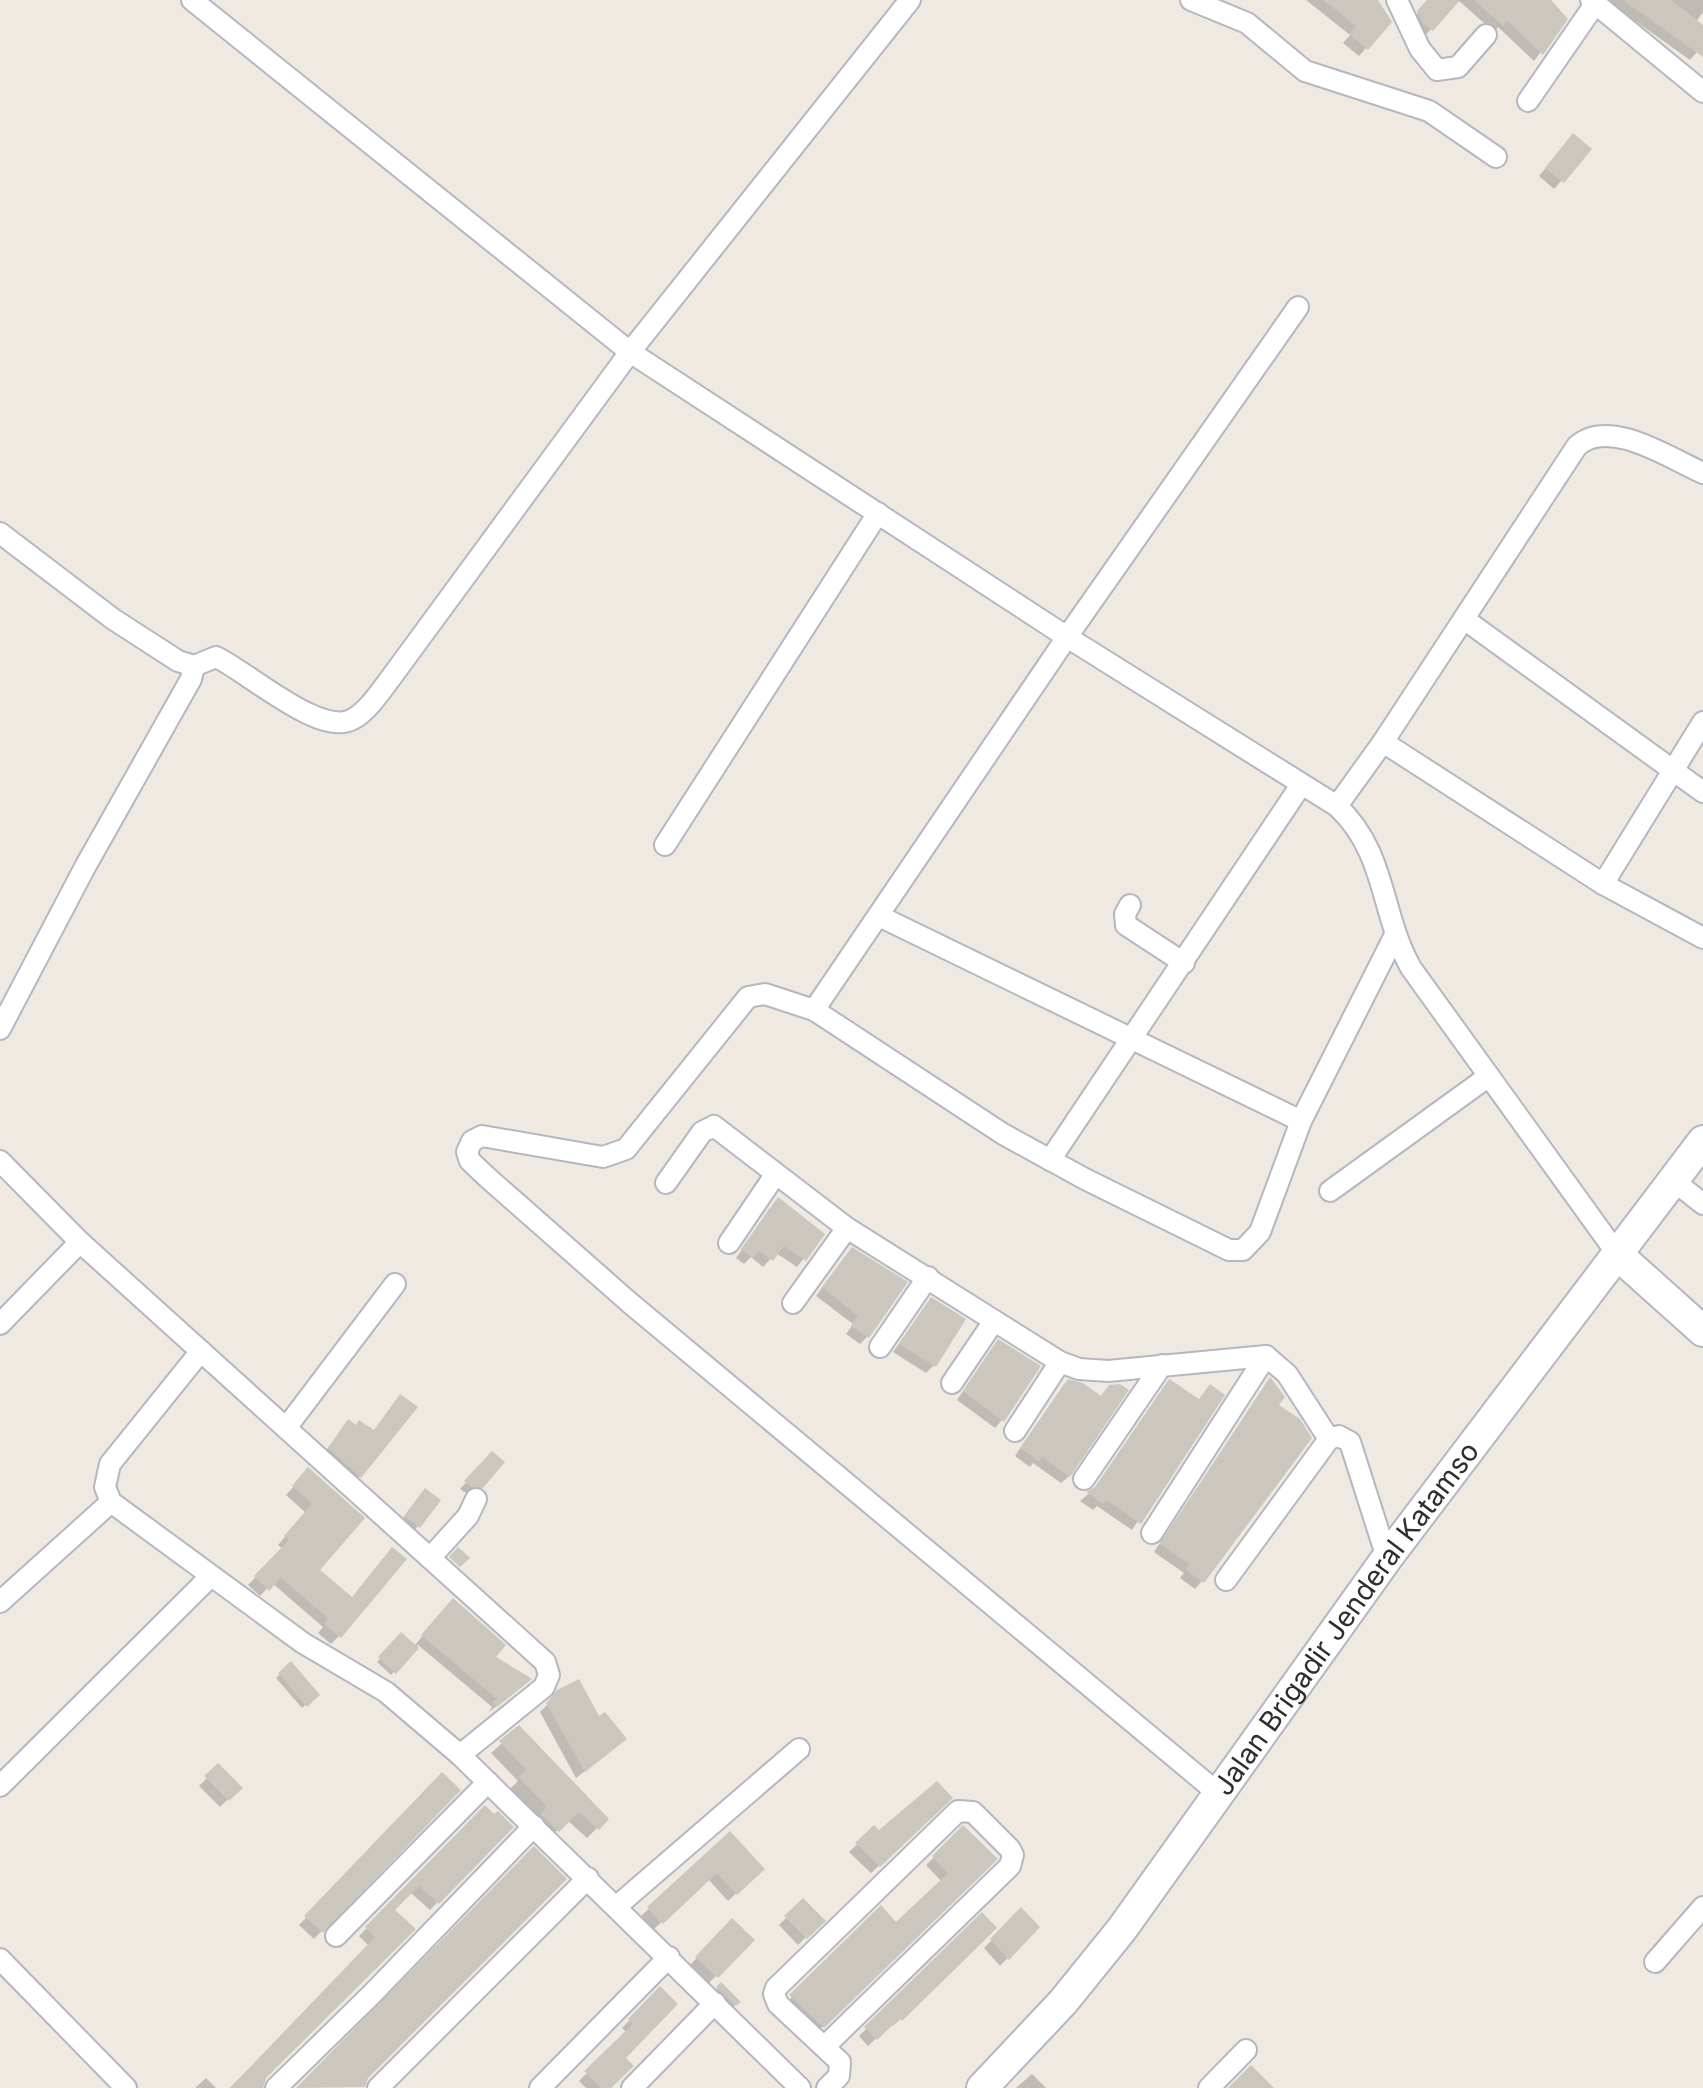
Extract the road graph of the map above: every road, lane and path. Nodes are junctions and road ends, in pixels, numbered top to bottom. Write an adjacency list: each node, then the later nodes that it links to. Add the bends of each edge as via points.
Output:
1 (192, 0): 11 (street)
2 (910, 0): 11 (street)
3 (1190, 0): 9 (street, via 1248,23 1305,71 1429,111)
4 (1398, 0): 6 (street, via 1437,70 1458,66)
5 (1593, 2): 7 (street); 8 (street)
6 (1486, 35)
7 (1703, 92)
8 (1528, 101)
9 (1496, 157)
10 (1298, 306): 16 (street)
11 (630, 352): 13 (street); 17 (street, via 357,718 330,724 222,659)
12 (1703, 473): 15 (street, via 1614,434 1585,438)
13 (878, 513): 16 (street); 24 (street)
14 (0, 533): 17 (street, via 112,620 178,661)
15 (1464, 619): 19 (street); 20 (street)
16 (1067, 638): 21 (street); 27 (street)
17 (200, 663): 32 (street)
18 (1703, 722): 20 (street)
19 (1383, 742): 23 (street); 25 (street)
20 (1674, 770): 22 (street); 25 (street)
21 (1301, 785): 23 (street); 30 (street)
22 (1703, 792)
23 (1337, 806): 28 (street, via 1375,859)
24 (665, 846)
25 (1603, 884): 29 (street)
26 (1130, 905): 30 (street, via 1126,925)
27 (880, 916): 31 (street); 33 (street)
28 (1396, 935): 34 (street, via 1428,995); 35 (street)
29 (1703, 938)
30 (1184, 962): 33 (street)
31 (814, 1010): 37 (street); 78 (street, via 765,994 748,996 617,1155 482,1136 469,1146 470,1160 630,1303)
32 (0, 1029)
33 (1132, 1040): 35 (street); 37 (street)
34 (1489, 1076): 42 (street); 47 (street)
35 (1301, 1122): 37 (street, via 1266,1222 1243,1250 1228,1250)
36 (1703, 1140): 40 (main road, Jalan Brigadir Jenderal Katamso)
37 (1050, 1160)
38 (0, 1162): 45 (street)
39 (775, 1175): 41 (street, via 714,1126 702,1132); 44 (street); 46 (street)
40 (1674, 1180): 43 (street); 47 (main road, Jalan Brigadir Jenderal Katamso)
41 (666, 1183)
42 (1330, 1191)
43 (1703, 1204)
44 (847, 1228): 48 (street); 51 (street)
45 (80, 1242): 54 (street); 57 (street)
46 (729, 1242)
47 (1618, 1254): 49 (main road); 52 (main road, Jalan Brigadir Jenderal Katamso)
48 (928, 1278): 53 (street); 56 (street)
49 (1653, 1283): 52 (main road, via 1613,1289); 55 (main road)
50 (395, 1284): 62 (street)
51 (793, 1303)
52 (1580, 1304): 70 (main road, Jalan Brigadir Jenderal Katamso)
53 (994, 1320): 59 (street); 61 (street)
54 (0, 1324)
55 (1703, 1331)
56 (880, 1348)
57 (201, 1351): 62 (street); 67 (street, via 110,1464)
58 (1266, 1356): 60 (street); 64 (street, via 1286,1374); 68 (street)
59 (1060, 1362): 60 (street, via 1094,1370); 63 (street)
60 (1162, 1365): 65 (street)
61 (952, 1383)
62 (286, 1428): 69 (street)
63 (1015, 1431)
64 (1329, 1439): 70 (street, via 1350,1442); 72 (street)
65 (1084, 1479)
66 (476, 1499): 69 (street)
67 (111, 1502): 71 (street); 73 (street)
68 (1152, 1533)
69 (430, 1558): 75 (street, via 545,1662 549,1675 544,1687)
70 (1387, 1558): 78 (main road, Jalan Brigadir Jenderal Katamso)
71 (211, 1576): 75 (street, via 303,1643 386,1692); 77 (street)
72 (1226, 1580)
73 (0, 1602)
74 (800, 1749): 81 (street)
75 (460, 1754): 76 (street)
76 (488, 1782): 79 (street); 83 (street)
77 (0, 1786)
78 (1219, 1794): 97 (main road, Jalan Brigadir Jenderal Katamso, via 1090,1971)
79 (534, 1826): 80 (street); 91 (street)
80 (588, 1878): 81 (street); 92 (street)
81 (617, 1906): 84 (street)
82 (1703, 1907): 86 (street)
83 (336, 1936)
84 (669, 1956): 87 (street); 93 (street)
85 (0, 1959): 90 (street)
86 (1655, 1962)
87 (715, 2003): 94 (street); 95 (street)
88 (824, 2047): 88 (street, via 775,1999 779,1983 958,1811 973,1812 1010,1849 1010,1866); 96 (street, via 842,2069)
89 (1246, 2050): 98 (street)
90 (126, 2088)
91 (276, 2088)
92 (378, 2088)
93 (540, 2088)
94 (632, 2088)
95 (800, 2088)
96 (827, 2088)
97 (982, 2088)
98 (1209, 2088)

